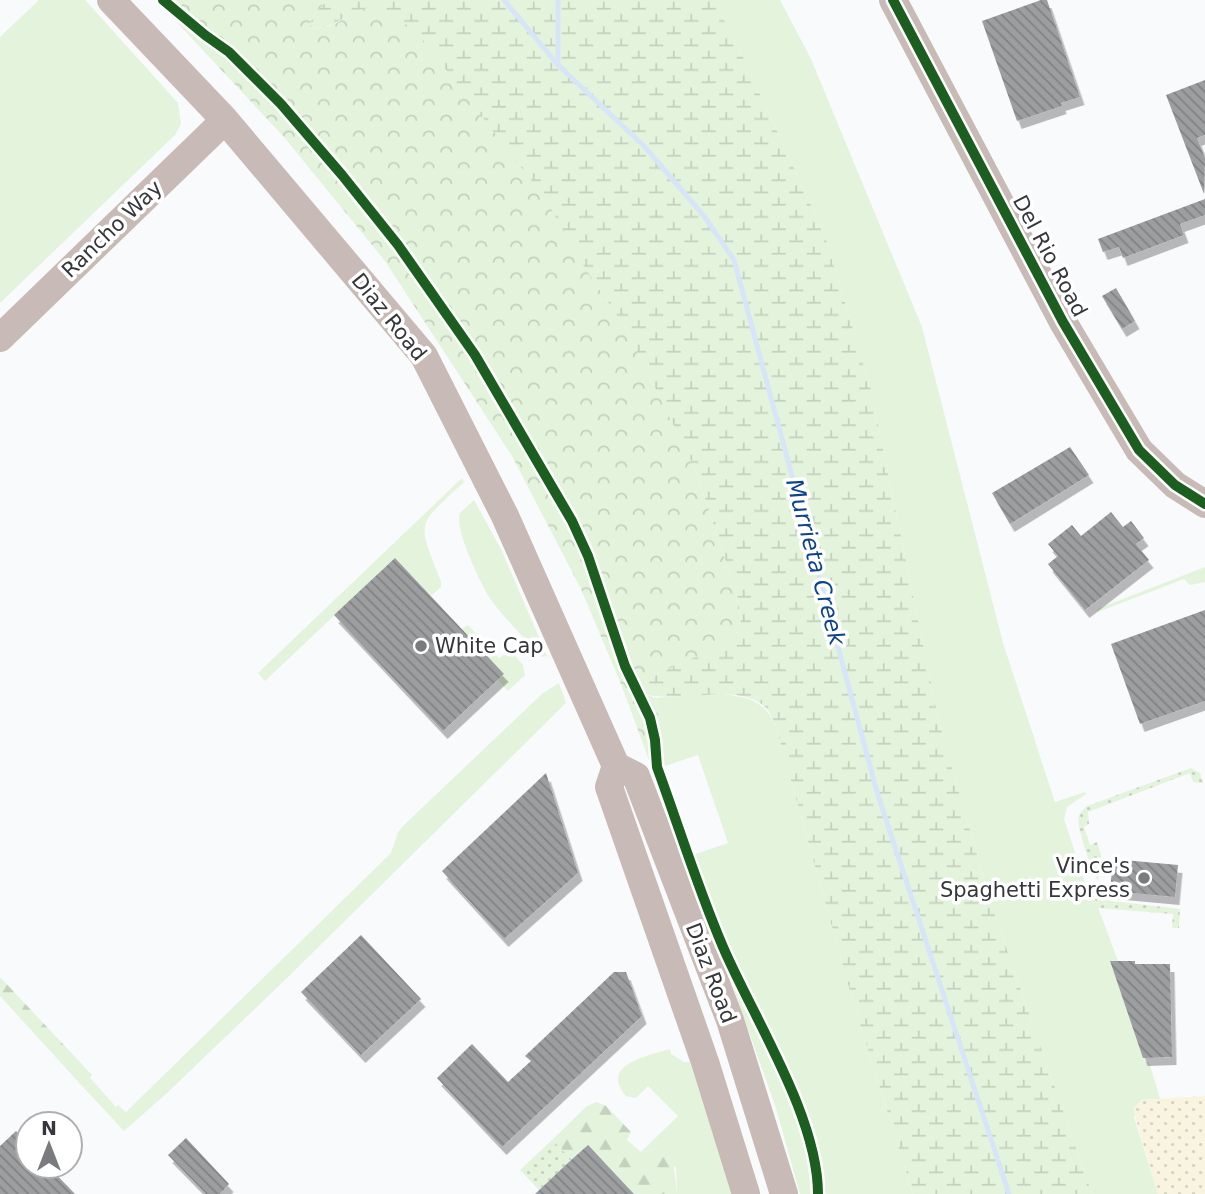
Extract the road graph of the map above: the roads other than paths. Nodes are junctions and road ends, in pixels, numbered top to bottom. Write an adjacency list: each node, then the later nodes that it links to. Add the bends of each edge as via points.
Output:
1 (111, 0): 3 (main road, Diaz Road)
2 (893, 0): 5 (main road, Del Rio Road, via 1063,322 1139,450 1175,485)
3 (225, 120): 4 (main road, Rancho Way); 6 (main road, Diaz Road, via 424,356 505,516)
4 (0, 338)
5 (1205, 504)
6 (616, 766): 7 (main road, Diaz Road, via 609,787); 8 (main road, Diaz Road, via 636,776 730,1020)
7 (746, 1194)
8 (784, 1194)

